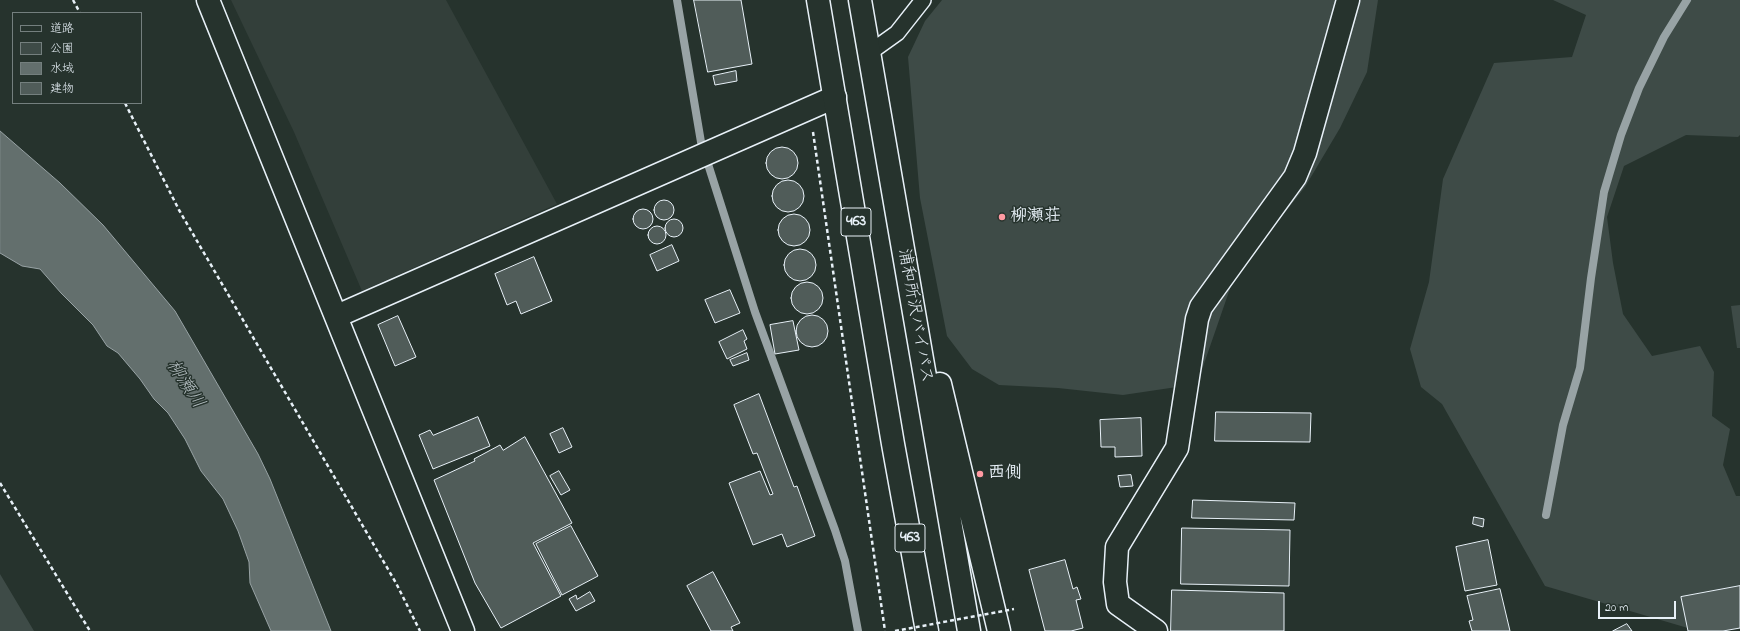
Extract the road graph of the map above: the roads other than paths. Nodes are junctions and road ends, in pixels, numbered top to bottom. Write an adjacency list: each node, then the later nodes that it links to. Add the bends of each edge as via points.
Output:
1 (208, 0): 9 (main road)
2 (818, 0): 7 (main road, 463)
3 (860, 0): 6 (main road, 浦和所沢バイパス / 463)
4 (923, 0): 6 (lane, via 897,33)
5 (1348, 0): 16 (main road, via 1303,159 1295,178 1201,307 1177,448 1117,547 1115,582 1118,604)
6 (869, 53): 8 (main road, 浦和所沢バイパス / 463)
7 (835, 98): 9 (main road); 10 (main road, 463)
8 (902, 250): 14 (main road, 浦和所沢バイパス / 463); 15 (main road, via 934,360)
9 (337, 316): 11 (main road)
10 (893, 444): 12 (main road); 13 (main road, 463)
11 (462, 631)
12 (911, 631)
13 (927, 631)
14 (969, 631)
15 (999, 631)
16 (1156, 631)

